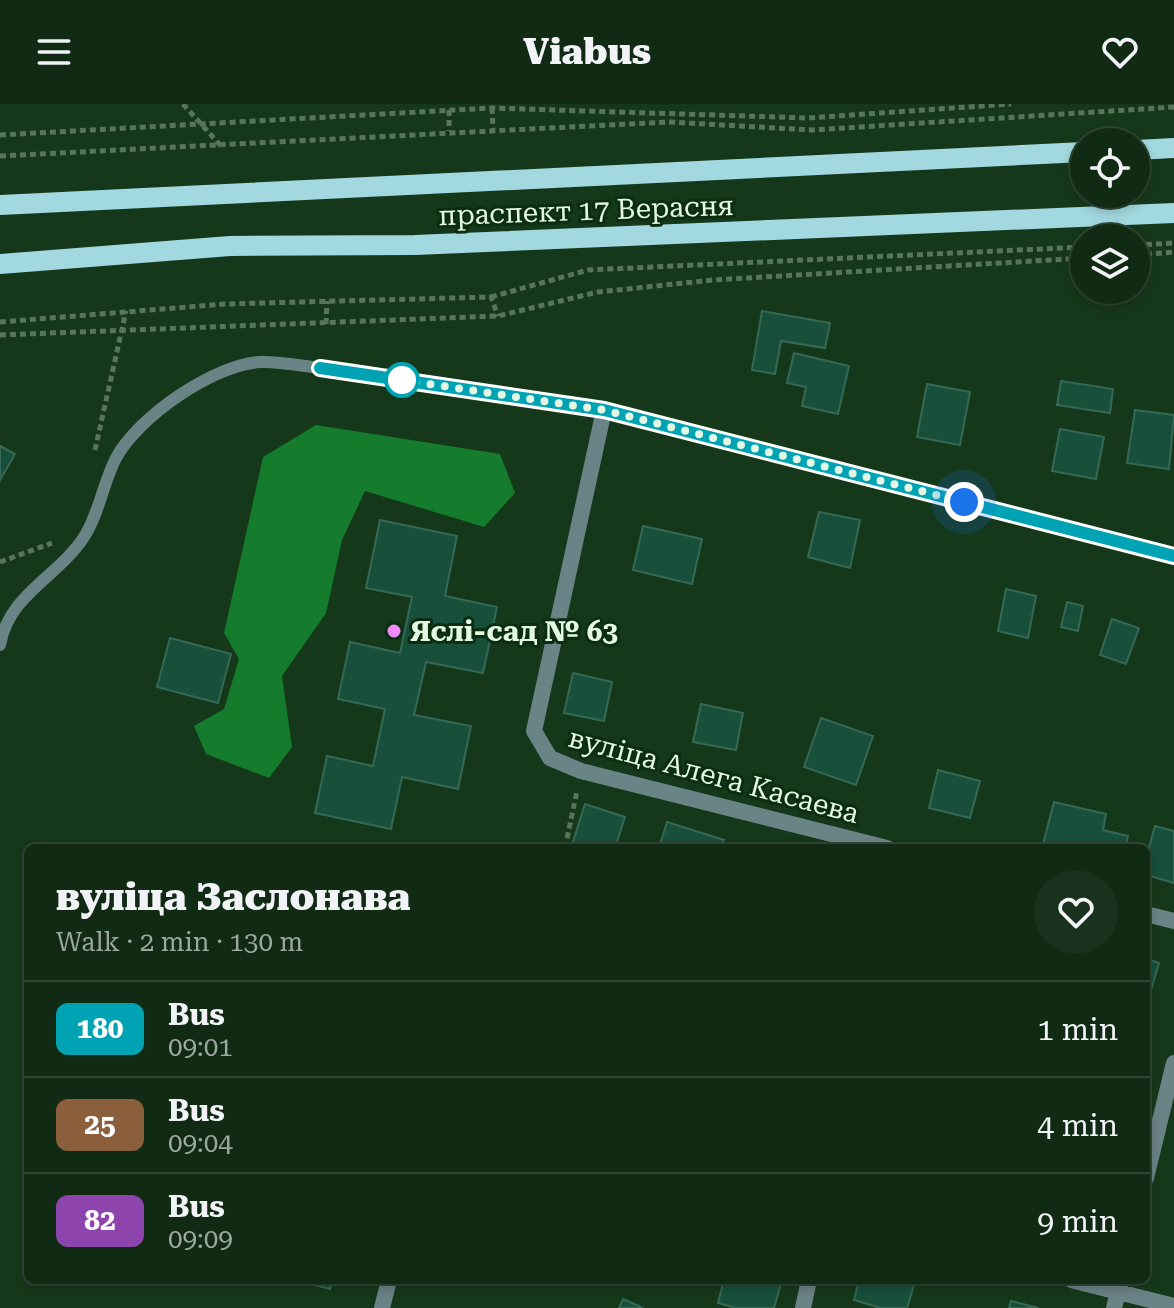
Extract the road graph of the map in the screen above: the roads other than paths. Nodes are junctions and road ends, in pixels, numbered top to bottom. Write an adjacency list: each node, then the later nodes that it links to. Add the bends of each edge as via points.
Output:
1 (1174, 148): 2 (main road)
2 (1150, 149)
3 (1070, 153): 4 (main road, праспект 17 Верасня)
4 (0, 205)
5 (1174, 213): 6 (main road, праспект 17 Верасня, via 415,245 230,246)
6 (0, 264)
7 (320, 368): 8 (street); 10 (lane, via 258,362 205,379 147,420 117,456 85,537 21,598 4,624)
8 (604, 410): 9 (street); 11 (street, вуліца Алега Касаева, via 534,731 550,758 581,771)
9 (1174, 556)
10 (0, 645)
11 (871, 844)
12 (1150, 915): 13 (street)
13 (1174, 921)
14 (1174, 1063): 15 (street)
15 (1150, 1162)
16 (388, 1284): 21 (street)
17 (808, 1284): 22 (street)
18 (1085, 1284): 19 (street)
19 (1118, 1293): 20 (street)
20 (1174, 1306)
21 (382, 1308)
22 (803, 1308)

